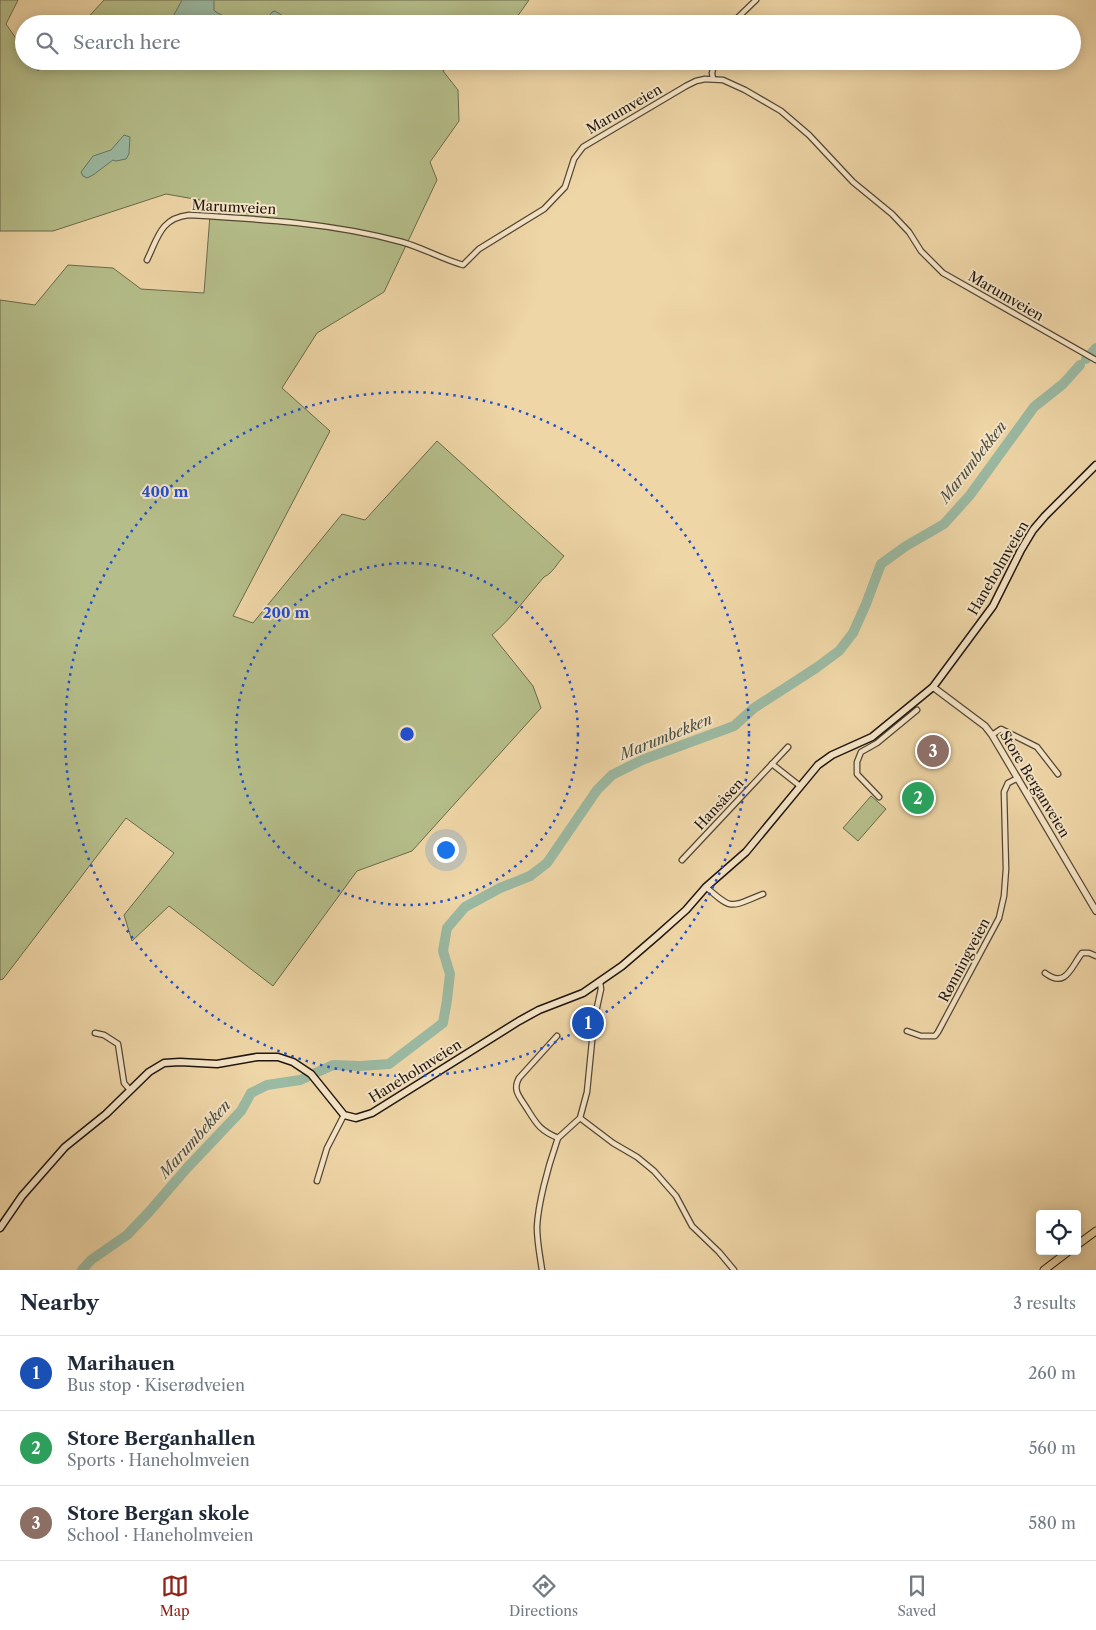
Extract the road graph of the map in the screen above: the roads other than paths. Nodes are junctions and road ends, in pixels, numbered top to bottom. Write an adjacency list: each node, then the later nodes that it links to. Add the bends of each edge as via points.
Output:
1 (756, 0): 2 (street)
2 (740, 15)
3 (713, 70): 4 (street)
4 (713, 79): 5 (street, Marumveien, via 686,86 583,146 574,159 565,187 554,201 479,249 463,265 404,243 351,230 315,224 189,215 164,225); 6 (street, Marumveien, via 735,85 781,111 809,135 853,182 892,214 943,273)
5 (147, 260)
6 (1096, 360)
7 (1096, 465): 8 (main road, Haneholmveien, via 1033,530 993,606)
8 (933, 687): 10 (main road, Haneholmveien); 11 (street, Store Berganveien)
9 (917, 710): 10 (street, Haneholmveien)
10 (908, 712): 12 (main road, Haneholmveien, via 876,733)
11 (992, 734): 15 (street, via 1001,729 1032,743); 16 (street, Store Berganveien)
12 (864, 746): 17 (main road, Haneholmveien, via 823,761); 18 (street, via 857,774)
13 (788, 747): 14 (street, Hansåsen)
14 (772, 764): 17 (street); 19 (street, Hansåsen)
15 (1058, 774)
16 (1018, 778): 22 (street, Store Berganveien); 26 (street, Rønningveien, via 1008,784 1004,792 1006,869 997,924 935,1036)
17 (800, 786): 20 (main road, Haneholmveien, via 746,852)
18 (879, 797)
19 (682, 860)
20 (706, 887): 21 (street, via 730,906); 25 (main road, Haneholmveien, via 681,916)
21 (763, 894)
22 (1096, 911)
23 (1096, 956): 24 (street, via 1082,954 1061,978 1053,979)
24 (1046, 973)
25 (600, 982): 30 (main road, Haneholmveien, via 576,997 543,1008 519,1021 368,1115 356,1118); 31 (street, via 587,1092)
26 (906, 1031)
27 (95, 1033): 29 (street, via 118,1044 124,1083)
28 (558, 1036): 32 (street, via 516,1085 517,1094 532,1119)
29 (130, 1090): 30 (main road, via 164,1063 217,1064 273,1056 293,1062 313,1076); 34 (main road, via 59,1152)
30 (344, 1115): 33 (street, via 327,1148)
31 (580, 1118): 32 (street); 39 (street, via 654,1171 676,1196 692,1226)
32 (558, 1138): 38 (street, via 540,1208 538,1236)
33 (317, 1181)
34 (0, 1228)
35 (1096, 1231): 36 (main road)
36 (1081, 1242)
37 (1064, 1255): 40 (main road)
38 (542, 1270)
39 (734, 1270)
40 (1044, 1270)

